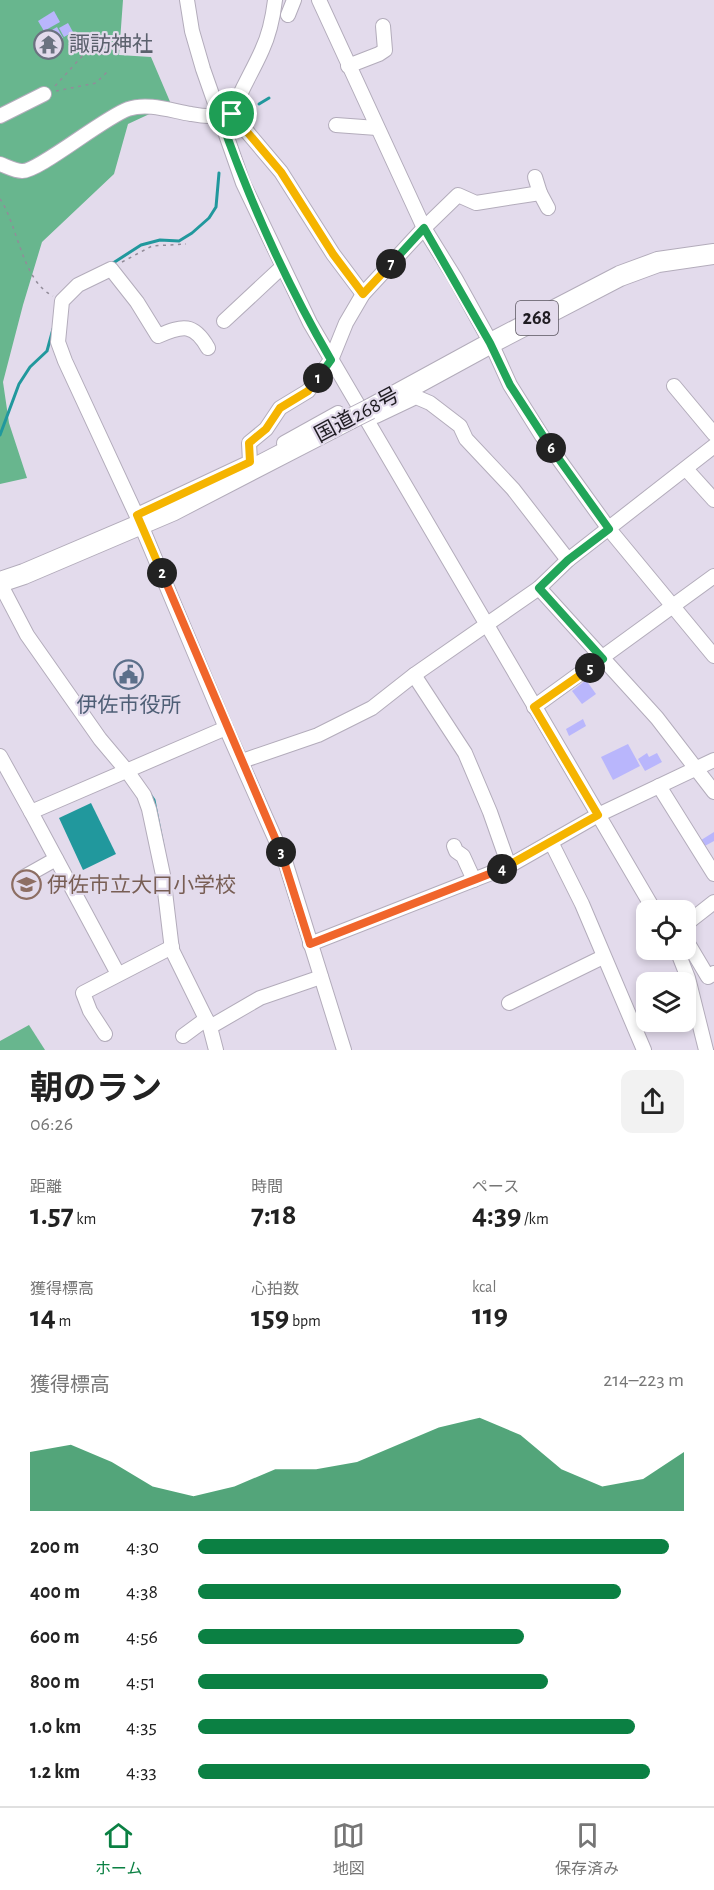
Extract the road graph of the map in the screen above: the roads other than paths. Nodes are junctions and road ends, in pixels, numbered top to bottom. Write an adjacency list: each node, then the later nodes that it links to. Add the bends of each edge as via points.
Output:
1 (187, 0): 10 (street, via 195,40)
2 (275, 0): 10 (street, via 262,50)
3 (294, 0): 5 (street)
4 (319, 0): 7 (street)
5 (288, 15)
6 (383, 26): 7 (street, via 385,50)
7 (348, 66): 12 (street)
8 (44, 94): 9 (street)
9 (0, 116)
10 (226, 116): 13 (street, via 143,106 98,124 34,168 21,171); 19 (street, via 243,183); 20 (street, via 281,172)
11 (336, 125): 12 (street)
12 (377, 128): 17 (street)
13 (0, 164)
14 (535, 177): 15 (street)
15 (540, 193): 16 (street); 17 (street, via 476,203 458,195)
16 (548, 208)
17 (424, 228): 20 (street); 22 (street)
18 (714, 254): 22 (highway, 国道268号 / 268, via 658,262 620,276)
19 (282, 267): 21 (street); 24 (street)
20 (363, 294): 24 (street)
21 (224, 321)
22 (490, 343): 26 (highway, 国道268号 / 268); 33 (street, via 510,385 542,436)
23 (208, 348): 32 (street, via 193,330 183,328 158,336 111,269 78,285 62,301 58,342)
24 (331, 360): 26 (street); 29 (street, via 308,391 280,408 266,429 249,443)
25 (674, 386): 27 (street)
26 (356, 415): 29 (street); 32 (highway, 国道268号 / 268); 34 (street, via 416,397 430,403 460,426 466,439 513,489); 39 (street)
27 (714, 434)
28 (714, 446): 30 (street)
29 (250, 462): 32 (street)
30 (686, 469): 31 (street); 33 (street)
31 (714, 500)
32 (139, 520): 36 (highway, 国道268号 / 268, via 24,574); 44 (street)
33 (609, 529): 34 (street); 38 (street)
34 (568, 560): 37 (street)
35 (714, 576): 38 (street)
36 (0, 581): 49 (street, via 27,635)
37 (539, 588): 39 (street); 41 (street)
38 (673, 607): 40 (street); 41 (street)
39 (485, 624): 42 (street); 43 (street)
40 (714, 656)
41 (603, 659): 43 (street); 48 (street)
42 (414, 675): 47 (street, via 361,714 318,735); 57 (street, via 465,753)
43 (534, 707): 53 (street)
44 (226, 728): 47 (street); 49 (street)
45 (0, 756): 52 (street)
46 (714, 760): 48 (street)
47 (242, 761): 64 (street, via 285,861)
48 (698, 769): 50 (street); 51 (street)
49 (127, 771): 52 (street); 65 (street, via 150,809)
50 (659, 786): 53 (street); 58 (street)
51 (714, 792)
52 (31, 812): 56 (street)
53 (598, 815): 54 (street); 61 (street)
54 (551, 842): 57 (street); 67 (street)
55 (454, 846): 60 (street)
56 (56, 859): 59 (street); 69 (street)
57 (509, 866): 60 (street)
58 (714, 874)
59 (24, 877)
60 (474, 880): 64 (street)
61 (648, 900)
62 (714, 902): 63 (street)
63 (696, 916)
64 (310, 944): 70 (street)
65 (172, 947): 69 (street); 73 (street)
66 (696, 955): 71 (street)
67 (603, 957): 72 (street); 77 (street)
68 (681, 960): 79 (street)
69 (118, 974): 74 (street, via 83,993)
70 (321, 977): 73 (street, via 260,998); 76 (street)
71 (712, 979)
72 (509, 1004)
73 (212, 1024): 75 (street); 78 (street)
74 (105, 1035)
75 (183, 1036)
76 (342, 1049)
77 (639, 1049)
78 (216, 1050)
79 (706, 1050)

